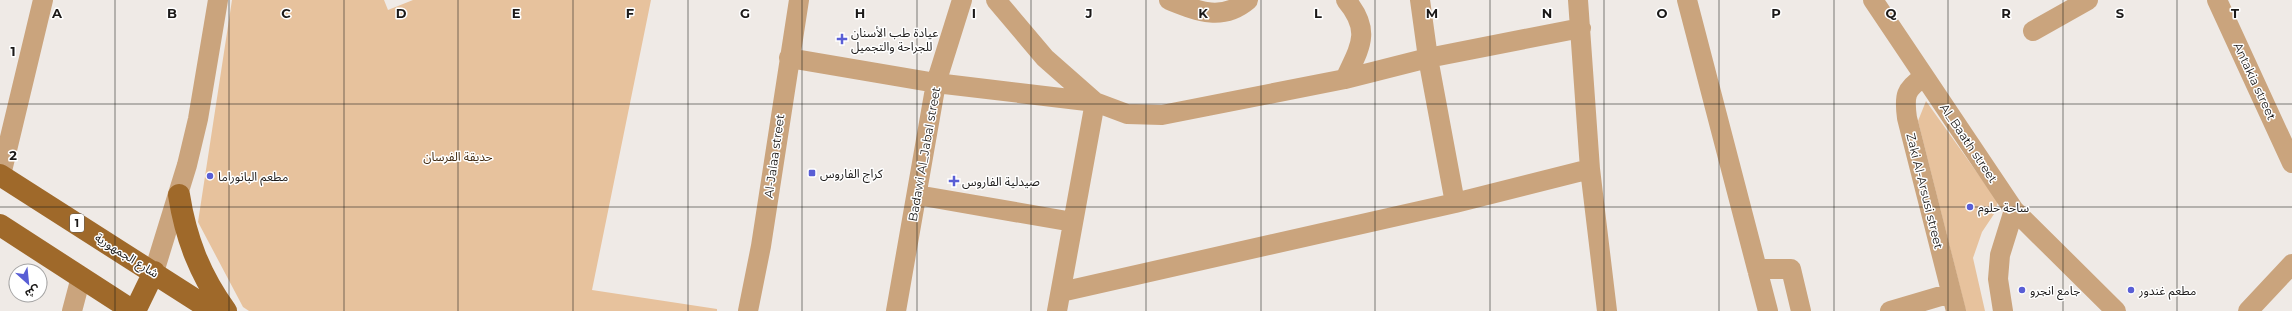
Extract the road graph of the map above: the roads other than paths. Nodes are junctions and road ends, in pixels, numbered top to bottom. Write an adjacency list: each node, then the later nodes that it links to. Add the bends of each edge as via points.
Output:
1 (218, 0): 26 (street, via 198,119)
2 (799, 0): 17 (street, Al-Jalaa street)
3 (962, 0): 21 (street, Badawi Al_Jabal street)
4 (996, 0): 22 (street, via 1045,58)
5 (1168, 0): 6 (street, via 1201,12 1221,14 1240,7)
6 (1248, 0)
7 (1346, 0): 20 (street, via 1361,27 1362,43)
8 (1420, 0): 18 (street)
9 (1578, 0): 15 (street)
10 (1687, 0): 33 (street)
11 (1873, 0): 19 (street, Al_Baath street)
12 (2085, 0): 16 (street)
13 (2218, 0): 23 (street, Antakia street)
14 (40, 2): 25 (street)
15 (1581, 28): 18 (street); 24 (street)
16 (2033, 31)
17 (789, 58): 21 (street); 42 (street, Al-Jalaa street, via 761,246)
18 (1428, 58): 20 (street); 28 (street)
19 (1924, 77): 29 (street, Al_Baath street); 37 (street, Zaki Al-Arsusi street, via 1911,85 1905,100 1907,118)
20 (1345, 79): 22 (street, via 1162,115 1127,114)
21 (936, 83): 22 (street); 27 (street, Badawi Al_Jabal street)
22 (1095, 102): 30 (street)
23 (2292, 162)
24 (1590, 169): 28 (street); 44 (street)
25 (0, 175): 34 (main road, شارع الجمهورية / 1)
26 (179, 195): 34 (street); 41 (main road, via 183,221 195,258 212,292)
27 (917, 195): 30 (street); 43 (street, Badawi Al_Jabal street)
28 (1455, 203): 36 (street)
29 (2014, 210): 48 (street, via 2000,255 1998,279); 49 (street, Al_Baath street)
30 (1073, 222): 36 (street)
31 (0, 225): 35 (main road)
32 (2292, 264): 50 (street)
33 (1757, 270): 45 (street); 46 (street, via 1791,269)
34 (154, 272): 39 (main road); 40 (main road, شارع الجمهورية / 1)
35 (81, 277): 38 (street); 39 (main road)
36 (1059, 302)
37 (1953, 302): 47 (street)
38 (72, 311)
39 (134, 311)
40 (213, 311)
41 (226, 311)
42 (748, 311)
43 (896, 311)
44 (1607, 311)
45 (1768, 311)
46 (1801, 311)
47 (1890, 311)
48 (2003, 311)
49 (2116, 311)
50 (2248, 311)

